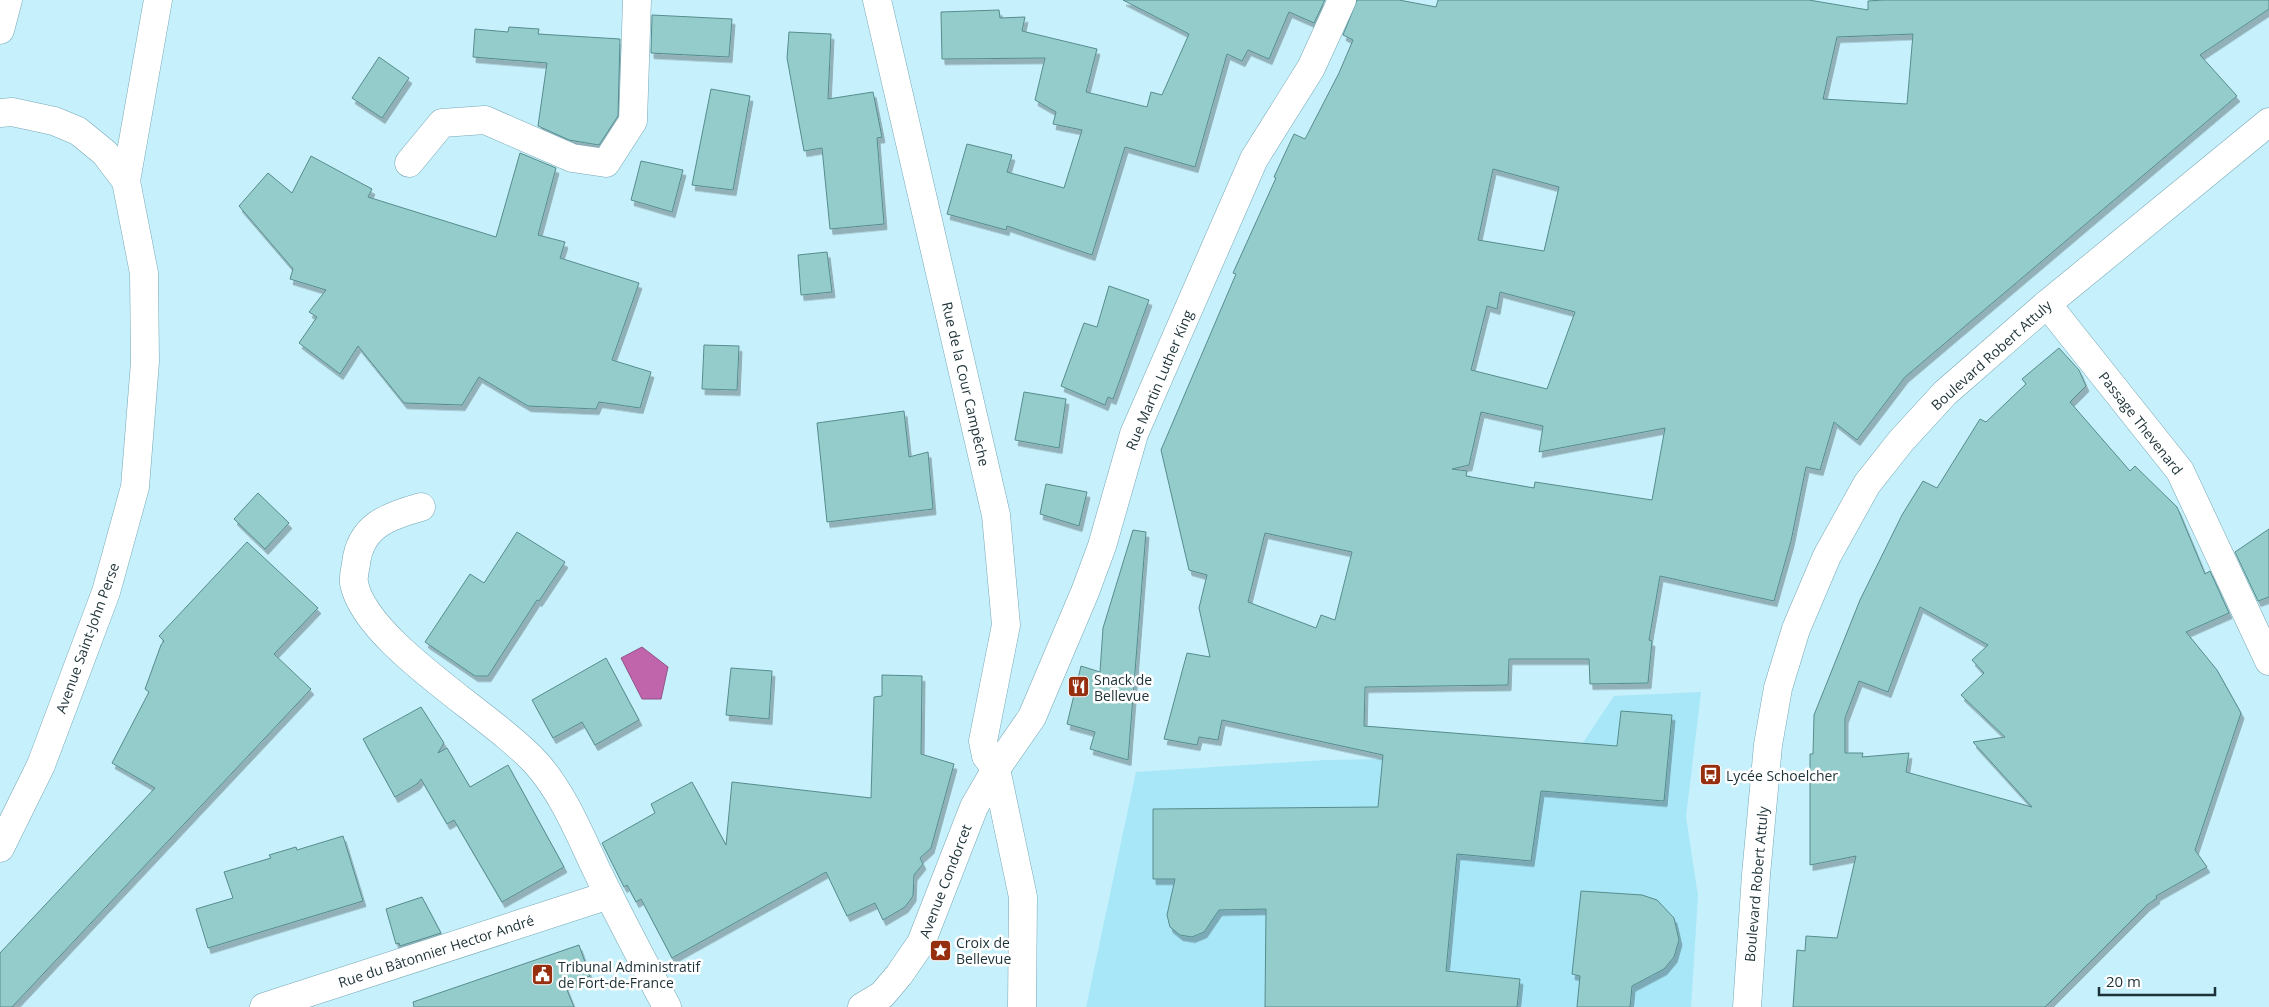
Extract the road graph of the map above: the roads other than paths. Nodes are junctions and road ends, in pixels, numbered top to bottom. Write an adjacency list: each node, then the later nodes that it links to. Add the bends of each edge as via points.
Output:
1 (8, 0): 6 (street)
2 (158, 0): 10 (street)
3 (636, 0): 9 (street, via 633,121 606,163 572,158 485,120 442,122)
4 (877, 0): 14 (street, Rue de la Cour Campêche, via 996,515 1006,625 983,741 986,756)
5 (1342, 0): 14 (street, Rue Martin Luther King, via 1311,68 1254,159 1134,434 1102,546 1082,600 1032,717)
6 (0, 30)
7 (0, 113): 10 (street, Avenue Saint-John Perse, via 12,112 54,121 78,131 105,153)
8 (2269, 122): 11 (street, Boulevard Robert Attuly)
9 (409, 162)
10 (126, 181): 15 (street, Avenue Saint-John Perse, via 144,273 145,362 135,487 106,592 41,765)
11 (2047, 304): 13 (street, Passage Thevenard, via 2180,471); 21 (street, Boulevard Robert Attuly, via 1945,393 1901,441 1867,484 1827,556 1796,629 1778,688 1768,745)
12 (421, 508): 16 (street, via 393,515 373,527 358,550 354,583 367,614 405,654 537,764 564,804)
13 (2269, 662)
14 (996, 768): 19 (street, Avenue Condorcet, via 974,807 921,943 882,995); 20 (street, via 1023,896)
15 (0, 848)
16 (609, 895): 17 (street, Rue du Bâtonnier Hector André); 18 (street)
17 (264, 1007)
18 (667, 1007)
19 (862, 1007)
20 (1022, 1007)
21 (1747, 1007)

